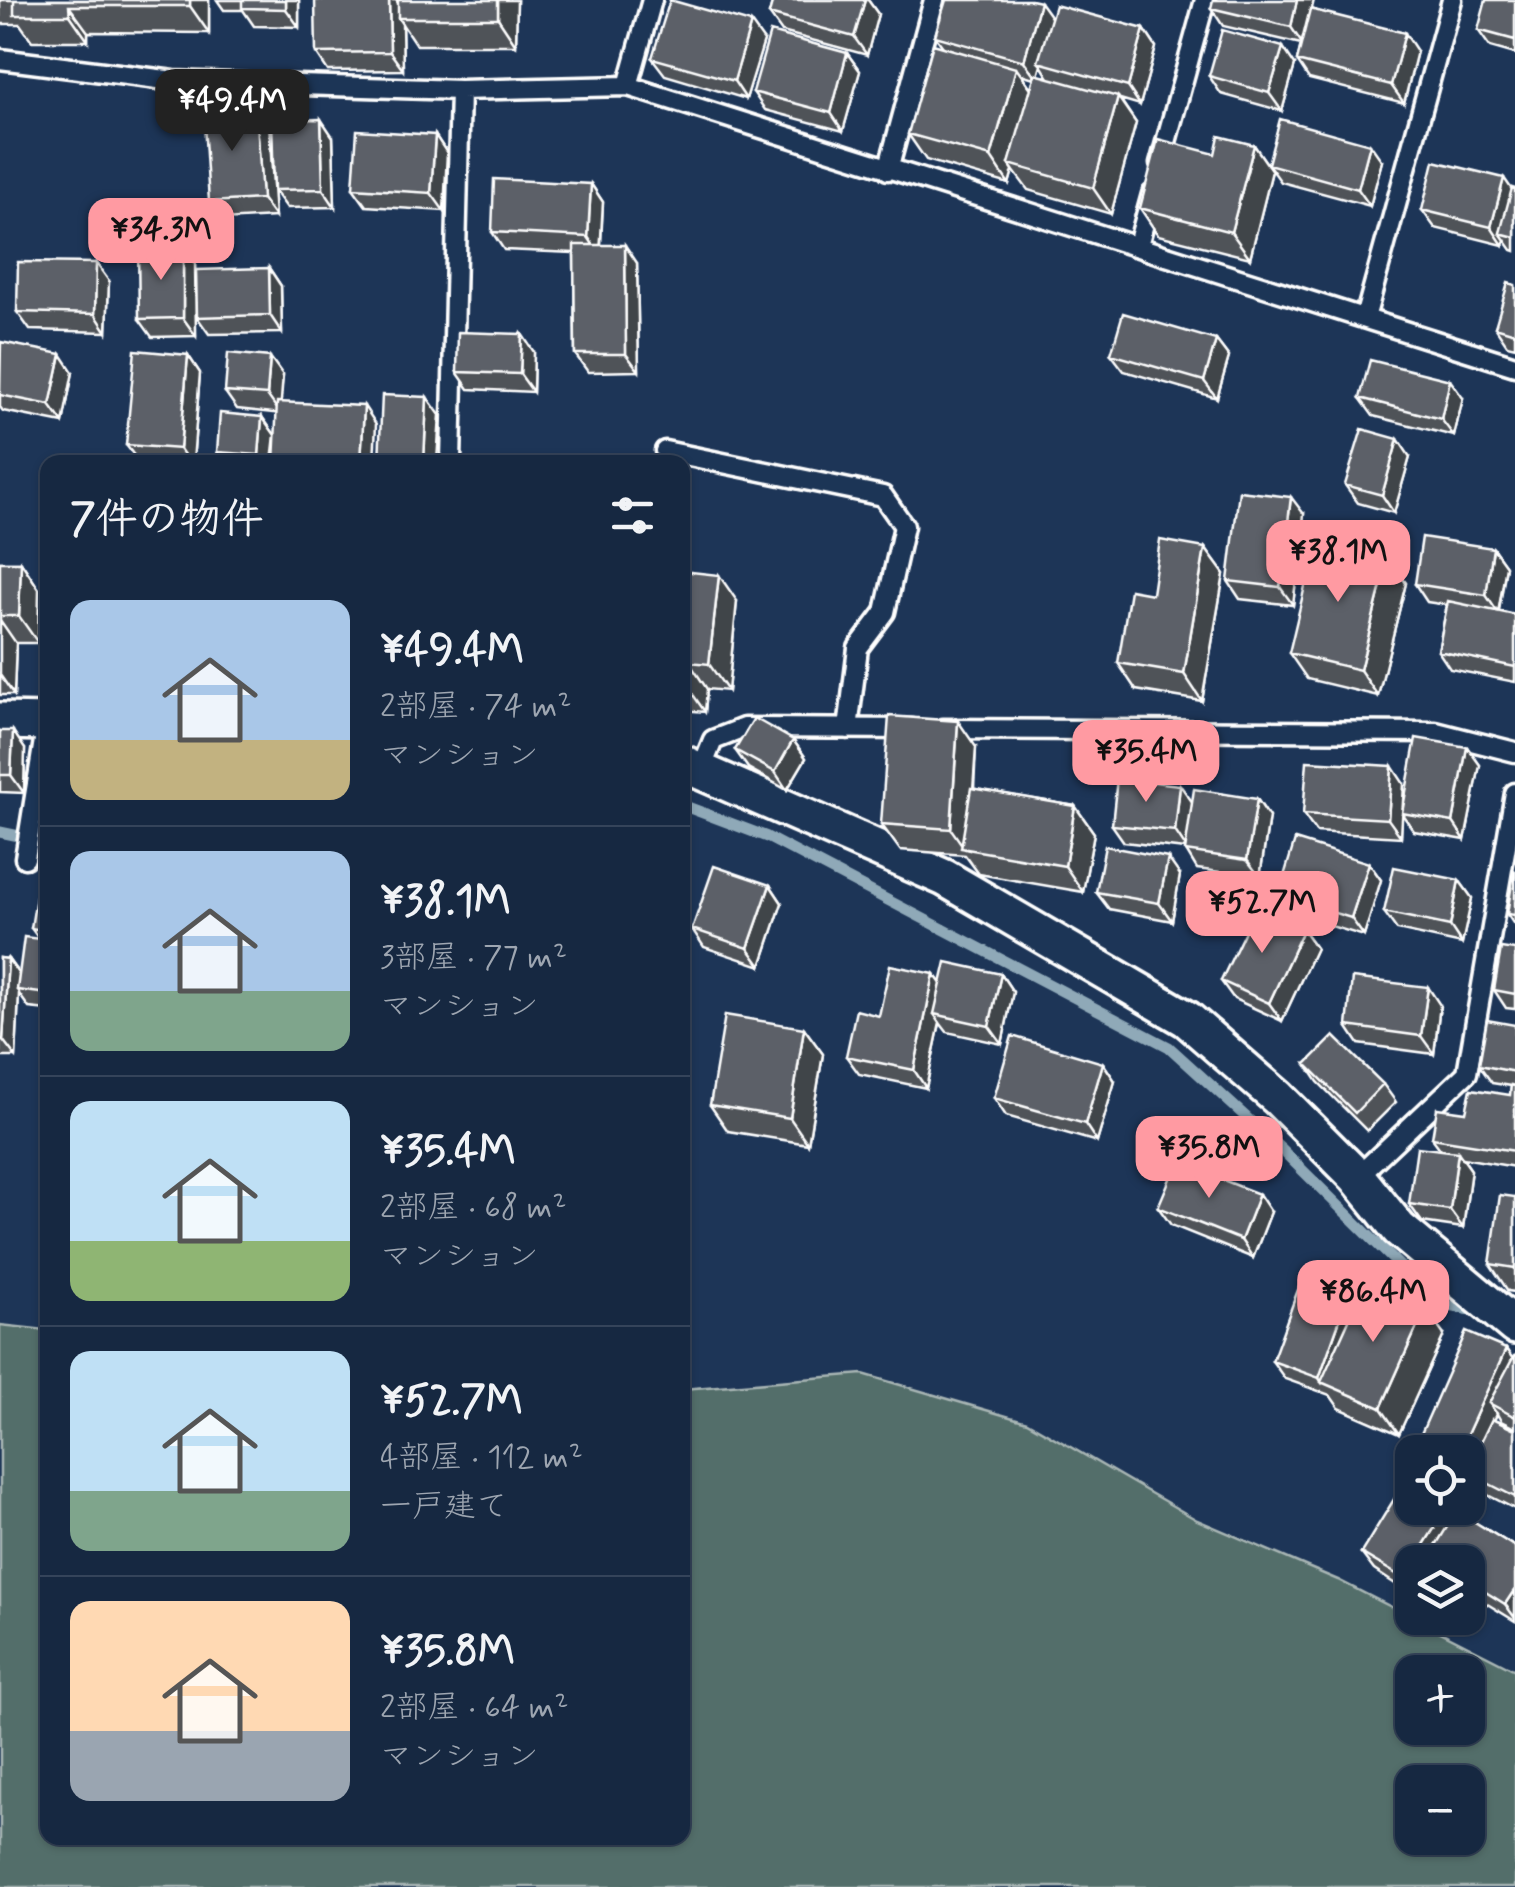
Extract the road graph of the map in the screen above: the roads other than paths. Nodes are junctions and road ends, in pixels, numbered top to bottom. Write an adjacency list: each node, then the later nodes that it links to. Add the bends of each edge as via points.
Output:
1 (652, 0): 6 (lane)
2 (934, 0): 8 (lane)
3 (1205, 0): 9 (lane)
4 (1452, 0): 10 (lane)
5 (0, 59): 7 (lane, via 174,82)
6 (628, 86): 7 (lane); 8 (lane)
7 (460, 90): 13 (lane)
8 (888, 170): 9 (lane)
9 (1138, 246): 10 (lane)
10 (1365, 318): 11 (lane)
11 (1515, 366)
12 (665, 450): 14 (lane)
13 (452, 455)
14 (689, 455)
15 (690, 455): 18 (lane, via 883,496 904,526 885,612 858,648)
16 (0, 721): 17 (street)
17 (40, 722)
18 (848, 729): 19 (lane, via 1436,732); 21 (lane, via 744,728 713,740)
19 (1515, 752)
20 (40, 766): 23 (lane)
21 (691, 767): 24 (street, via 946,878 1187,1019)
22 (1515, 793): 24 (lane, via 1467,1074)
23 (25, 858)
24 (1358, 1177): 25 (street, via 1399,1229)
25 (1515, 1326)

